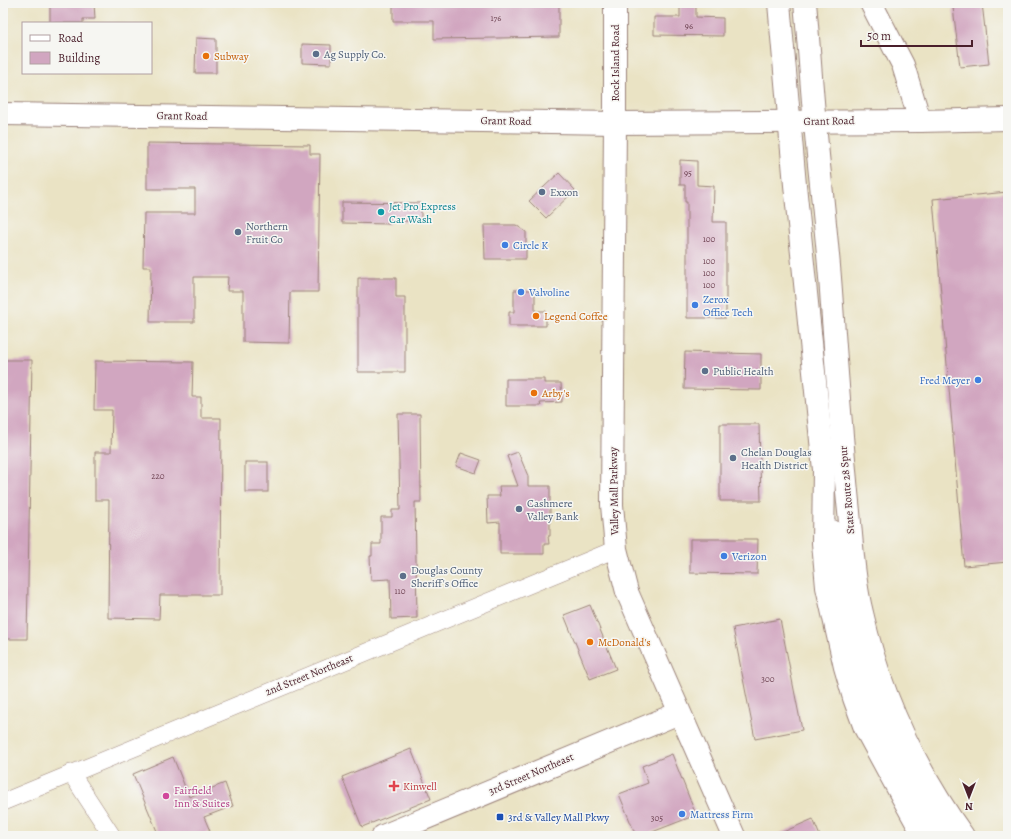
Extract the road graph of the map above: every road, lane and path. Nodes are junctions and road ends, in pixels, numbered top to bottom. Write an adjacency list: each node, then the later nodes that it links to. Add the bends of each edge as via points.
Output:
1 (615, 3): 8 (main road, Rock Island Road)
2 (779, 3): 9 (main road)
3 (805, 3): 10 (main road, State Route 28 Spur)
4 (871, 3): 7 (main road, via 902,65)
5 (3, 114): 8 (main road, Grant Road)
6 (1008, 119): 7 (main road, Grant Road)
7 (920, 121): 10 (main road, Grant Road)
8 (615, 122): 9 (main road, Grant Road); 12 (main road, Valley Mall Parkway, via 612,505)
9 (789, 122): 10 (main road, Grant Road); 11 (main road)
10 (815, 122): 21 (main road, State Route 28 Spur, via 830,275 843,455 859,601 874,659 892,712 937,798)
11 (824, 470): 19 (main road, via 824,563 845,667 865,728); 20 (main road, State Route 28 Spur, via 840,584 860,668 880,723 915,791)
12 (616, 549): 13 (main road, Valley Mall Parkway, via 627,592); 14 (street, 2nd Street Northeast)
13 (679, 713): 17 (main road, 3rd Street Northeast); 18 (main road, Valley Mall Parkway)
14 (71, 773): 15 (street, 2nd Street Northeast); 16 (street)
15 (3, 802)
16 (112, 836)
17 (383, 836)
18 (734, 836)
19 (924, 836)
20 (944, 836)
21 (963, 836)

